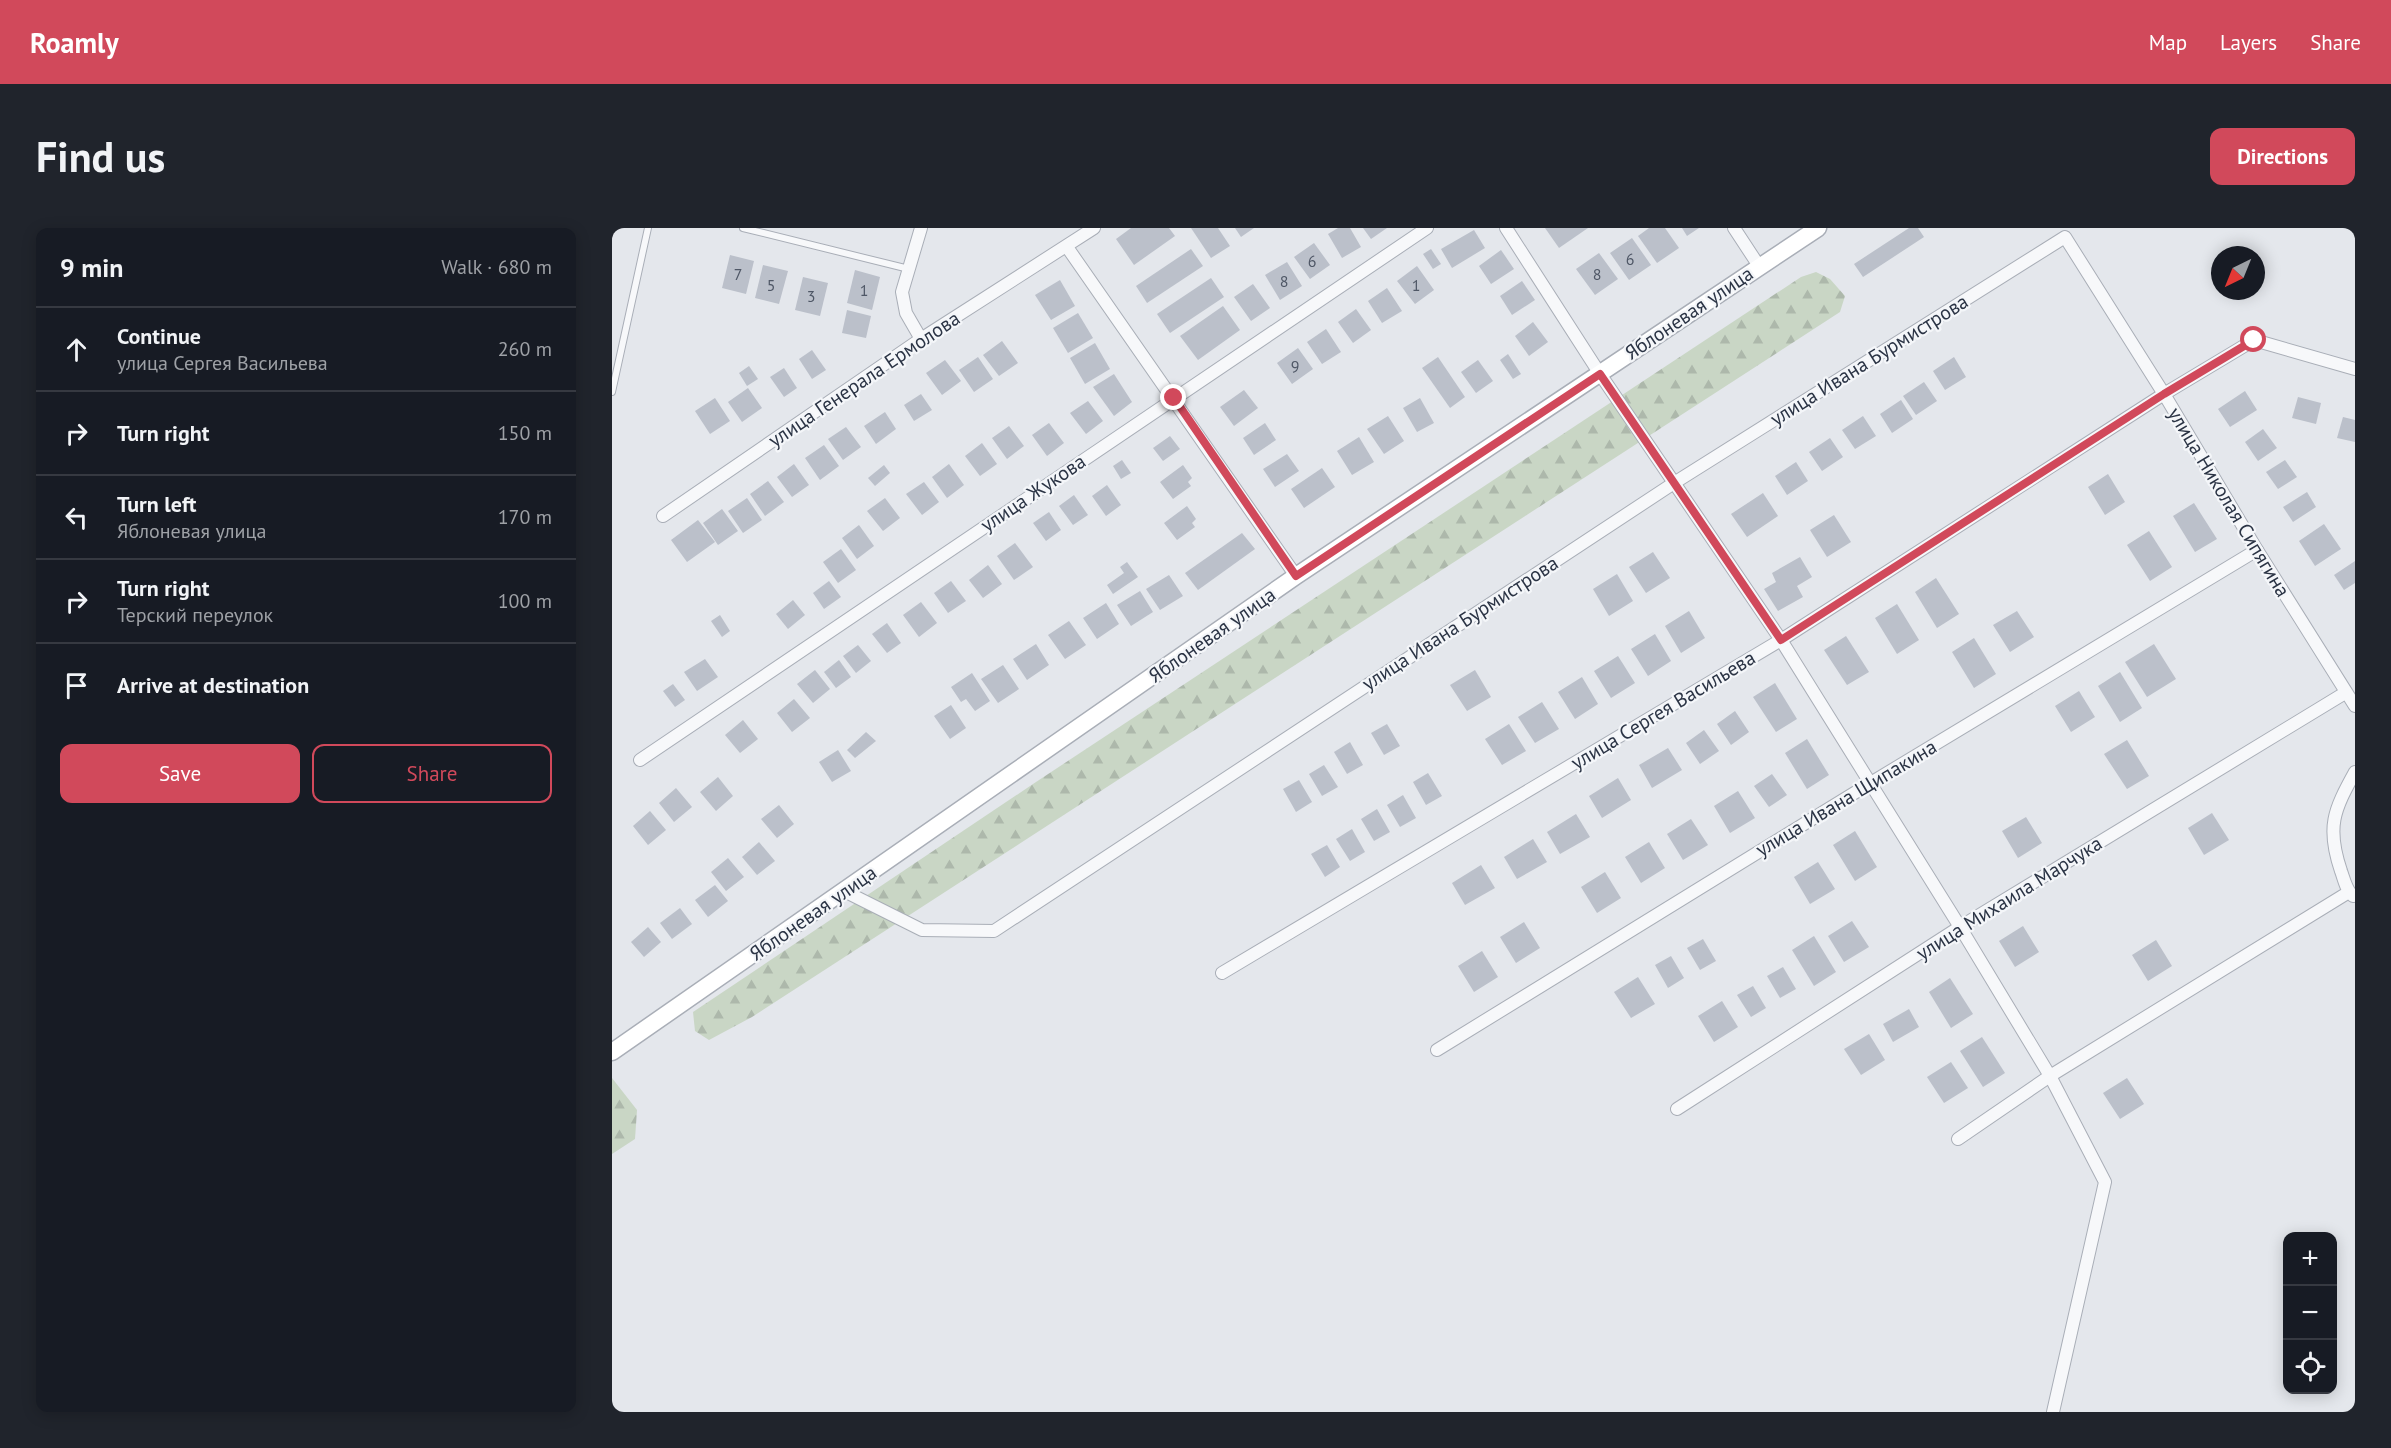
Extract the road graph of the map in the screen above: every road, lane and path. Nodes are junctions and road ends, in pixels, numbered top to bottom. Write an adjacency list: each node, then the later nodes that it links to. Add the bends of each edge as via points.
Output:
1 (648, 228): 16 (lane)
2 (743, 228): 12 (lane)
3 (921, 228): 12 (street)
4 (1094, 228): 10 (street, улица Генерала Ермолова)
5 (1427, 228): 18 (street, улица Жукова)
6 (1506, 228): 15 (street)
7 (1734, 228): 11 (street)
8 (1818, 228): 11 (street, Яблоневая улица)
9 (2065, 237): 17 (street, улица Николая Сипягина); 19 (street, улица Ивана Бурмистрова)
10 (1067, 247): 13 (street, улица Генерала Ермолова); 18 (street)
11 (1759, 266): 15 (street, Яблоневая улица)
12 (911, 269): 13 (street, via 902,292 906,313)
13 (921, 339): 20 (street, улица Генерала Ермолова)
14 (2355, 369): 17 (street, улица Сергея Васильева, via 2254,340)
15 (1600, 374): 19 (street); 22 (street, Яблоневая улица)
16 (612, 392)
17 (2164, 394): 21 (street, улица Николая Сипягина); 23 (street, улица Сергея Васильева)
18 (1174, 398): 22 (street); 26 (street, улица Жукова)
19 (1674, 483): 23 (street); 29 (street, улица Ивана Бурмистрова, via 994,931 922,930)
20 (663, 516)
21 (2257, 550): 24 (street, улица Николая Сипягина); 28 (street, улица Ивана Щипакина)
22 (1296, 576): 29 (street, Яблоневая улица)
23 (1781, 640): 28 (street); 32 (street, улица Сергея Васильева)
24 (2345, 693): 25 (street, улица Николая Сипягина); 31 (street, улица Михаила Марчука)
25 (2355, 706)
26 (640, 760)
27 (2355, 772): 30 (street, via 2338,803 2331,836)
28 (1869, 784): 31 (street); 33 (street, улица Ивана Щипакина)
29 (844, 891): 34 (street, Яблоневая улица)
30 (2352, 895): 35 (street)
31 (1960, 927): 35 (street); 36 (street, улица Михаила Марчука)
32 (1222, 973)
33 (1437, 1050)
34 (612, 1052)
35 (2050, 1076): 37 (street); 38 (street, via 2105,1182)
36 (1677, 1109)
37 (1958, 1139)
38 (2053, 1412)

